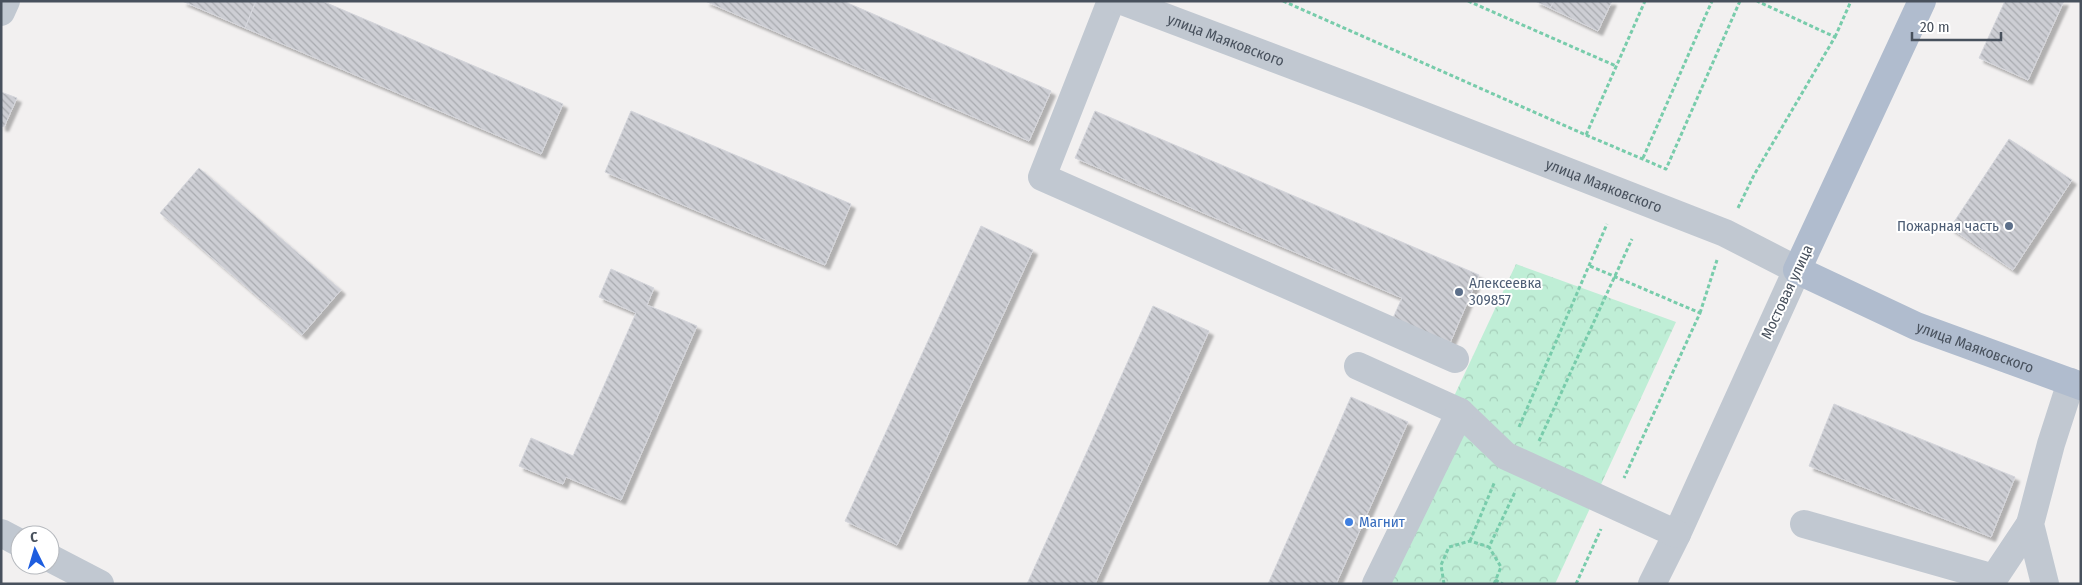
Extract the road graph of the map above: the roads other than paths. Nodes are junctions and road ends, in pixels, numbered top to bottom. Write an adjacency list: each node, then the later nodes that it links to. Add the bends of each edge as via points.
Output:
1 (6, 1): 5 (street)
2 (1111, 1): 7 (street, via 1042,177)
3 (1122, 1): 6 (street, улица Маяковского, via 1725,233)
4 (1922, 1): 6 (main road, Мостовая улица)
5 (1, 12)
6 (1797, 270): 9 (main road, улица Маяковского, via 1916,326); 13 (street, Мостовая улица)
7 (1455, 359)
8 (1358, 366): 10 (street)
9 (2076, 384): 12 (street, via 2051,444)
10 (1460, 412): 13 (street, via 1516,462); 16 (street)
11 (1804, 524): 12 (street, via 1994,578)
12 (2030, 524): 18 (street)
13 (1677, 534): 17 (street, Мостовая улица)
14 (60, 563): 15 (street)
15 (100, 584)
16 (1376, 584)
17 (1652, 584)
18 (2045, 584)

